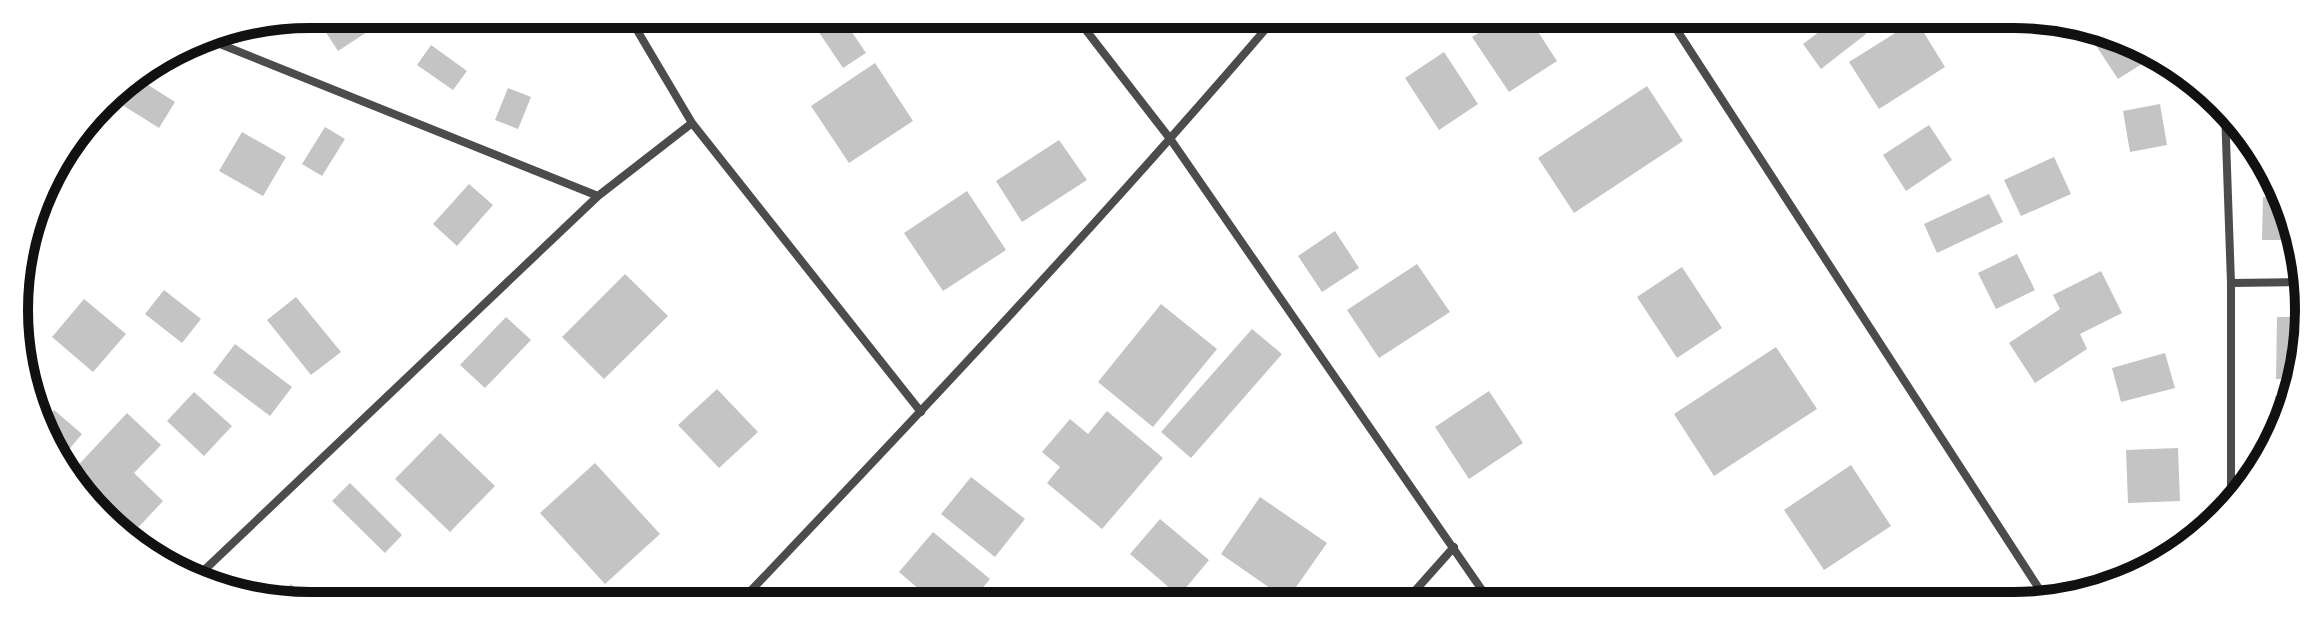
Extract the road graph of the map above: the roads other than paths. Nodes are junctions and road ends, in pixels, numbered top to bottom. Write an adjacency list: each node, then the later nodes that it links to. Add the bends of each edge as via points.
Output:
1 (1266, 28): 8 (street)
2 (1676, 28): 16 (street)
3 (636, 29): 6 (street)
4 (1085, 29): 8 (street)
5 (218, 43): 9 (street)
6 (692, 123): 9 (street); 12 (street)
7 (2225, 125): 11 (street)
8 (1171, 140): 12 (street); 14 (street)
9 (598, 196): 15 (street)
10 (2293, 282): 11 (street)
11 (2231, 283): 13 (street)
12 (921, 412): 17 (street)
13 (2231, 489)
14 (1454, 547): 18 (street); 19 (street)
15 (203, 571)
16 (2040, 591)
17 (750, 592)
18 (1414, 592)
19 (1484, 592)

